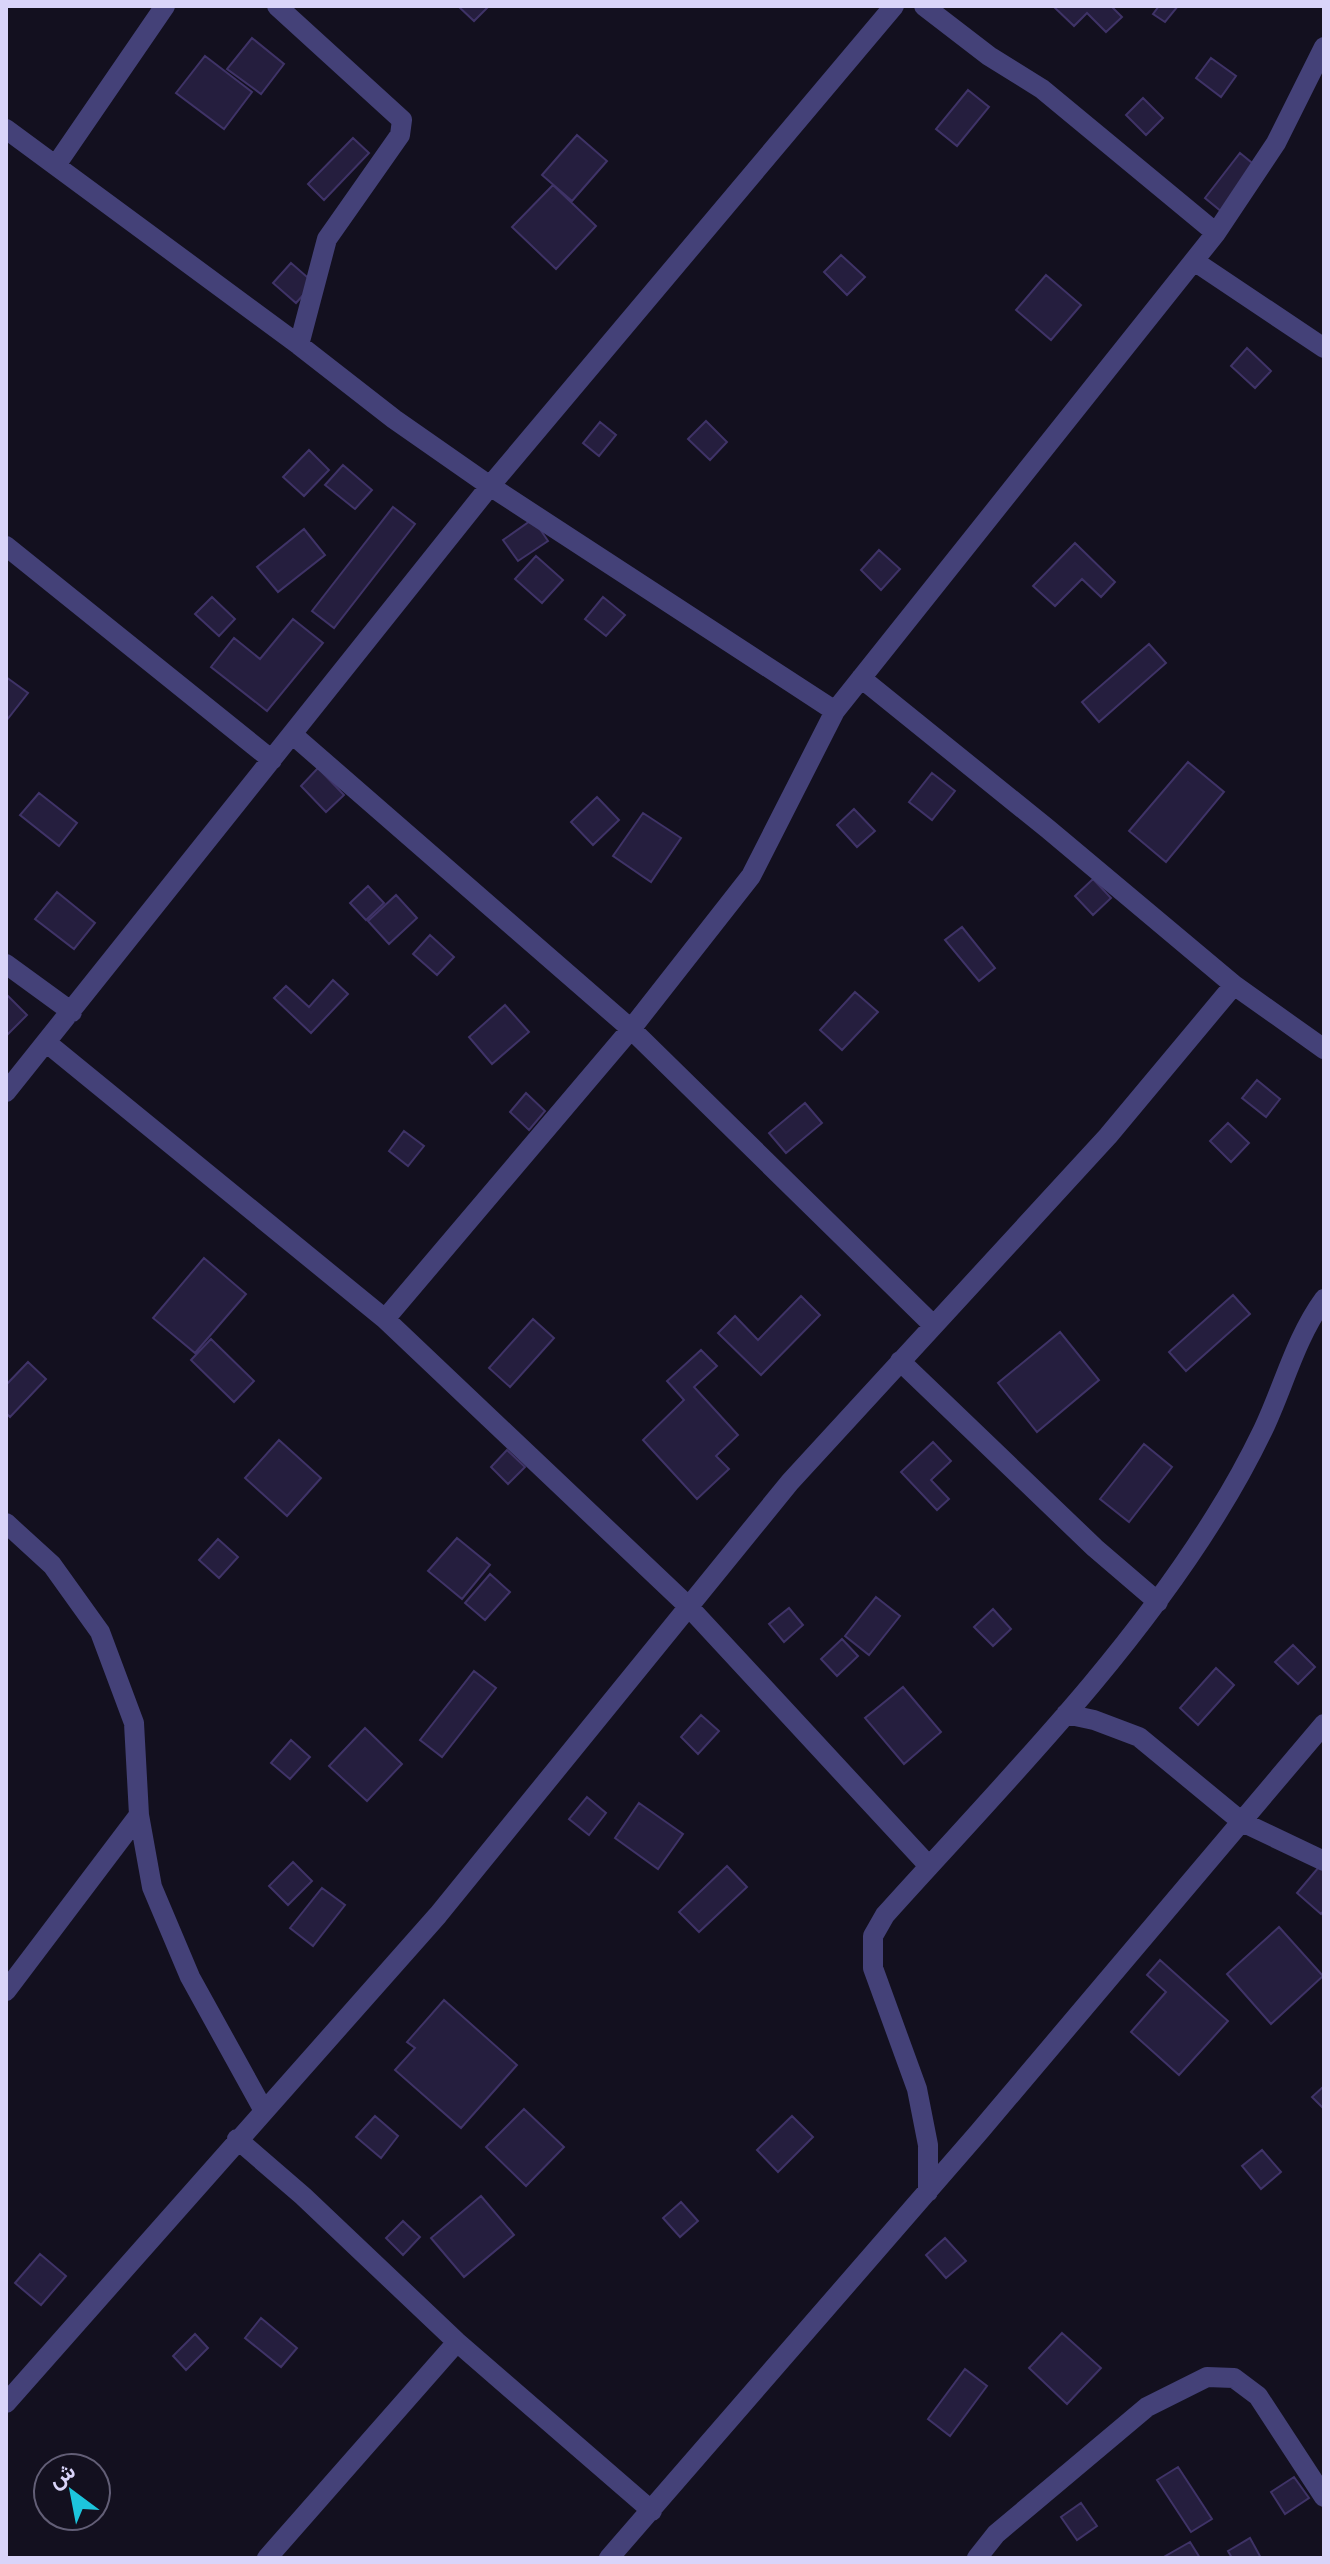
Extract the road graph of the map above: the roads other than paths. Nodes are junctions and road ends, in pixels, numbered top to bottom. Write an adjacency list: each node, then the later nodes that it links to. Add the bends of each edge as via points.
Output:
1 (165, 6): 7 (street)
2 (277, 6): 10 (street, via 402,120 400,135 327,239)
3 (894, 6): 12 (street)
4 (924, 6): 8 (street, via 1042,89)
5 (1324, 47): 8 (street, via 1276,143)
6 (6, 129): 7 (street)
7 (56, 165): 10 (street)
8 (1216, 233): 9 (street)
9 (1194, 261): 11 (street); 14 (street)
10 (299, 345): 12 (street)
11 (1324, 348)
12 (490, 486): 15 (street); 16 (street)
13 (6, 546): 17 (street)
14 (861, 678): 15 (street); 19 (street)
15 (835, 711): 21 (street, via 751,876)
16 (292, 734): 17 (street); 21 (street)
17 (272, 760): 20 (street)
18 (6, 964): 20 (street)
19 (1234, 985): 23 (street); 27 (street, via 1108,1136)
20 (72, 1012): 22 (street)
21 (631, 1029): 26 (street); 27 (street)
22 (47, 1043): 24 (street); 26 (street)
23 (1324, 1049)
24 (6, 1092)
25 (1324, 1299): 30 (street, via 1295,1348 1263,1429 1224,1502)
26 (385, 1319): 31 (street)
27 (933, 1325): 28 (street)
28 (900, 1361): 30 (street); 31 (street, via 790,1482)
29 (6, 1523): 34 (street, via 52,1565 100,1632 134,1723)
30 (1158, 1602): 32 (street)
31 (688, 1606): 37 (street); 39 (street, via 438,1915)
32 (1066, 1714): 35 (street, via 1139,1737); 37 (street)
33 (1324, 1724): 35 (street)
34 (139, 1815): 38 (street); 39 (street, via 157,1900 190,1977)
35 (1242, 1822): 36 (street); 41 (street)
36 (1324, 1861)
37 (929, 1866): 41 (street, via 873,1936 873,1968 917,2089 928,2145)
38 (6, 1991)
39 (264, 2111): 40 (street)
40 (237, 2139): 42 (street); 43 (street)
41 (928, 2192): 45 (street)
42 (457, 2342): 45 (street); 47 (street)
43 (6, 2403)
44 (1324, 2497): 49 (street, via 1258,2396 1234,2378 1207,2377 1147,2407 996,2534)
45 (652, 2511): 46 (street)
46 (630, 2548): 48 (street)
47 (267, 2558)
48 (609, 2558)
49 (977, 2558)

